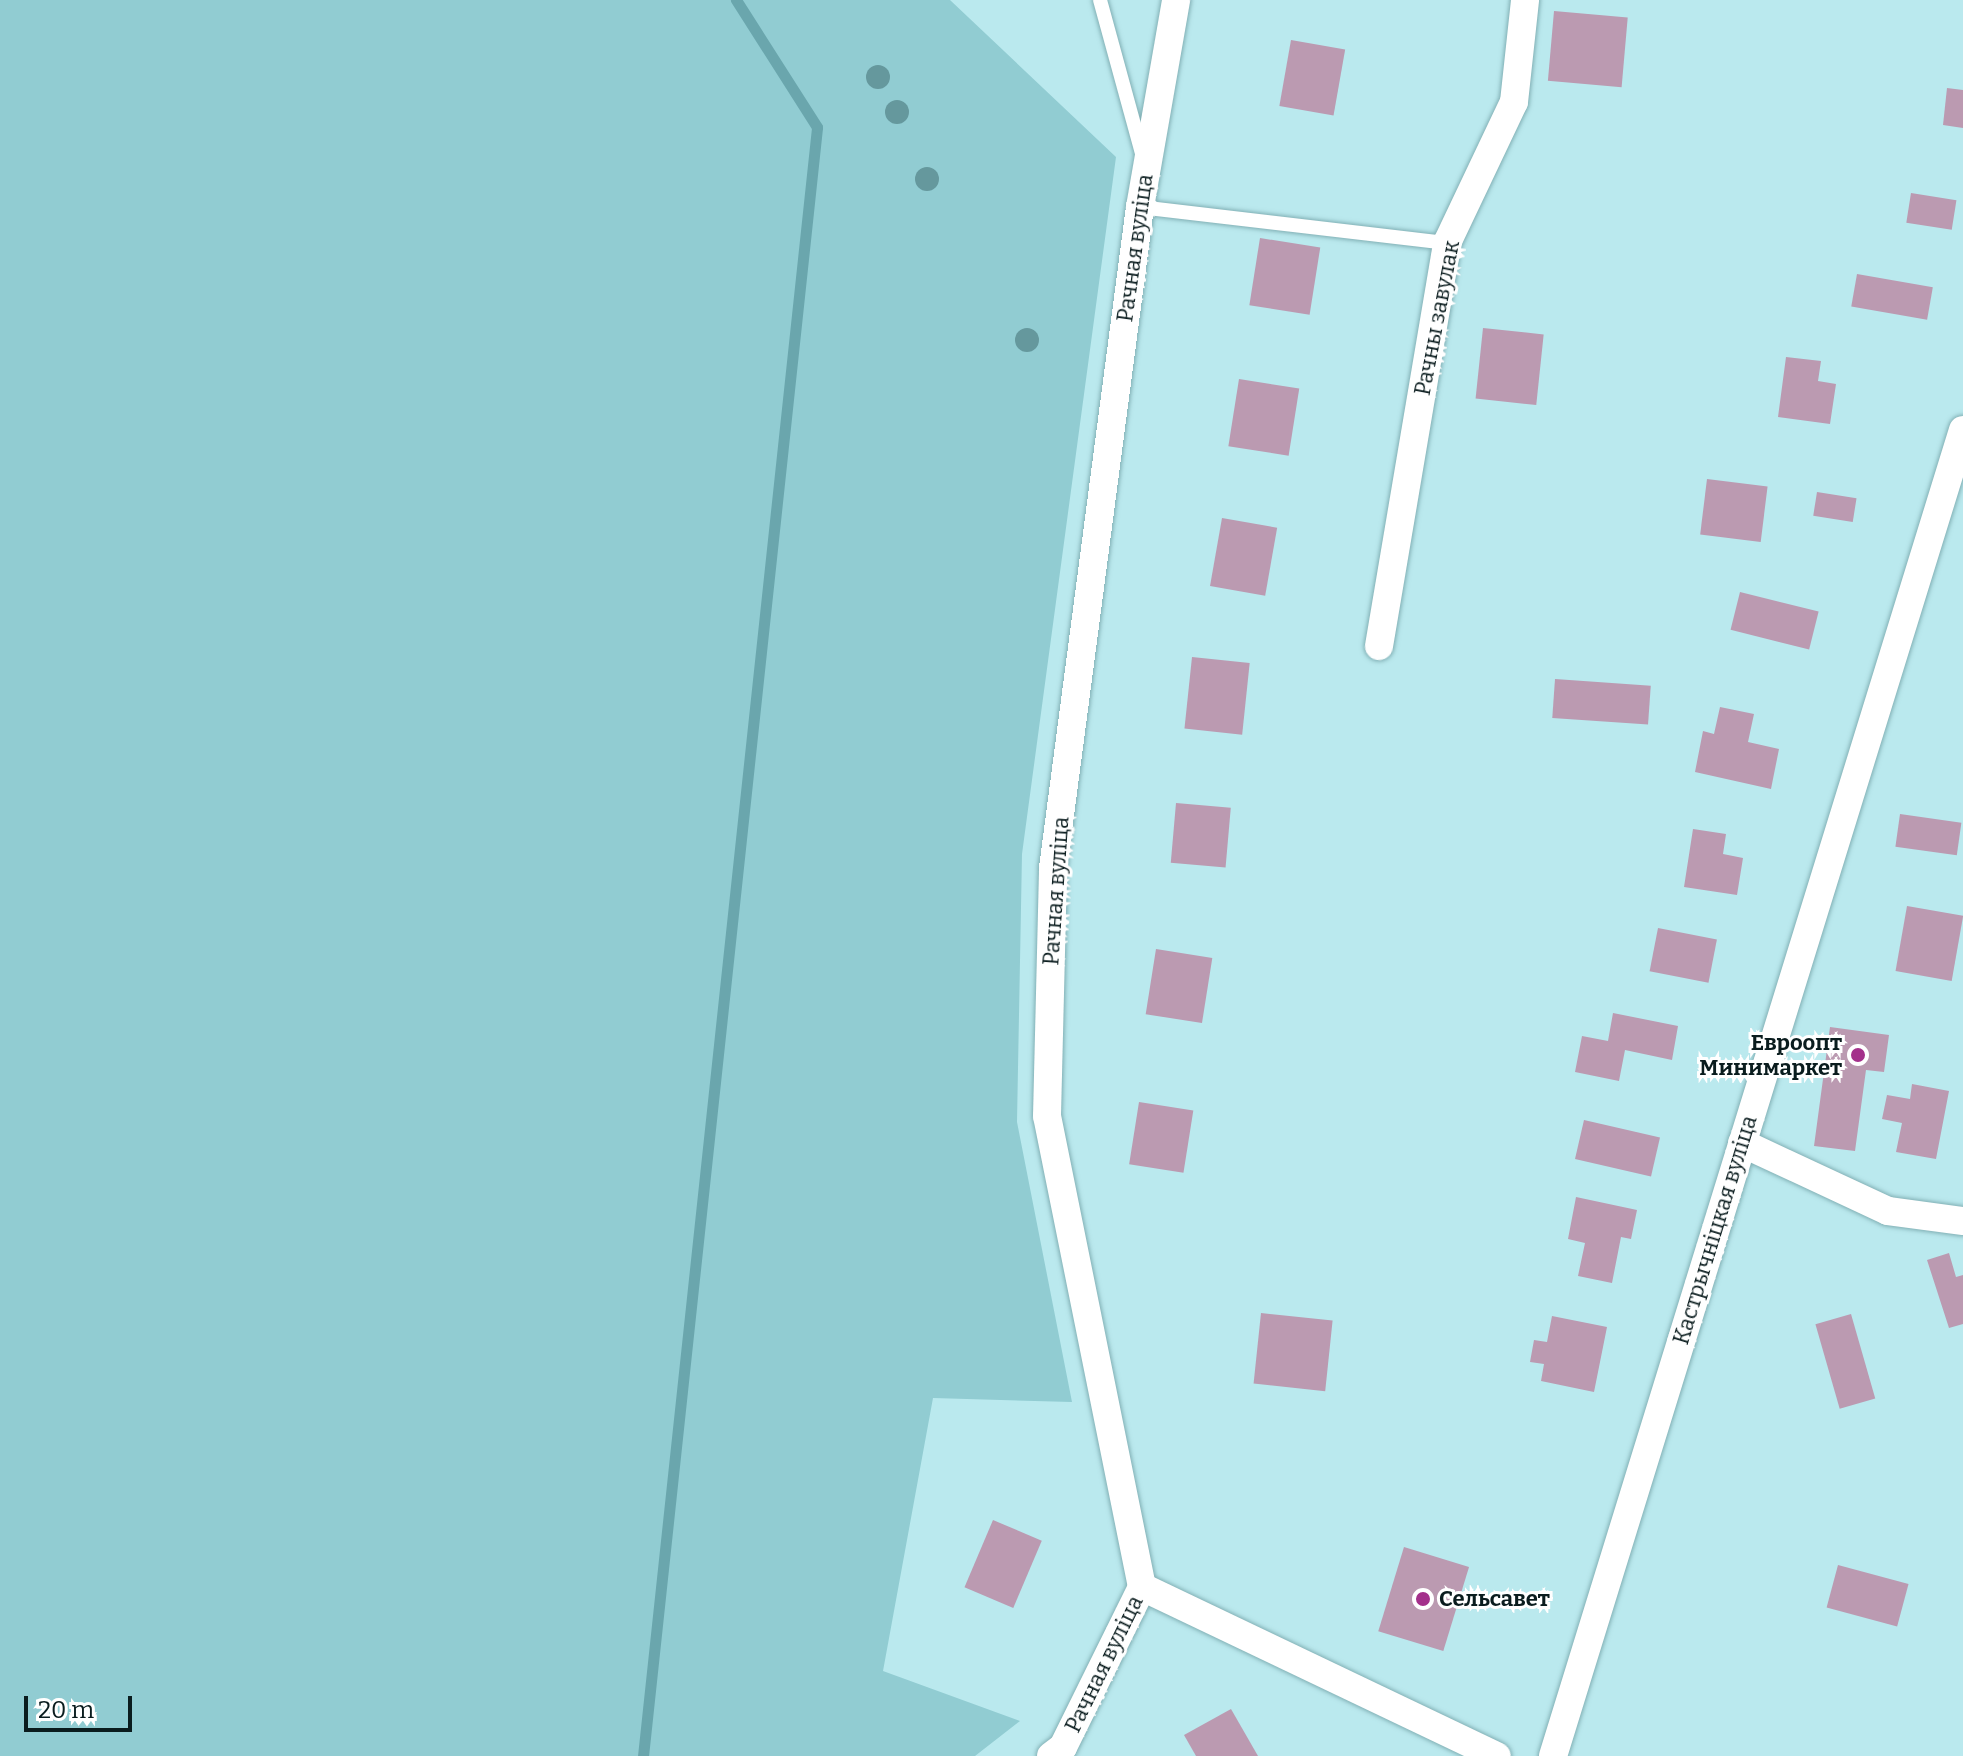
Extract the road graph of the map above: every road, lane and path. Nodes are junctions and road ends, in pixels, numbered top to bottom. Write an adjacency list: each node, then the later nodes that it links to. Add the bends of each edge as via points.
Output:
1 (1100, 0): 4 (lane)
2 (1176, 0): 4 (street, Рачная вуліца)
3 (1525, 0): 6 (street, Рачны завулак, via 1514,102)
4 (1146, 168): 5 (street, Рачная вуліца)
5 (1140, 207): 6 (lane); 11 (street, Рачная вуліца, via 1053,868 1047,1116)
6 (1447, 243): 8 (street, Рачны завулак)
7 (1963, 430): 9 (street, Кастрычніцкая вуліца)
8 (1379, 646)
9 (1742, 1143): 10 (street, via 1888,1211); 14 (street, Кастрычніцкая вуліца)
10 (1963, 1221)
11 (1142, 1587): 12 (street, Рачная вуліца, via 1063,1747); 13 (street)
12 (1051, 1756)
13 (1497, 1756)
14 (1553, 1756)

